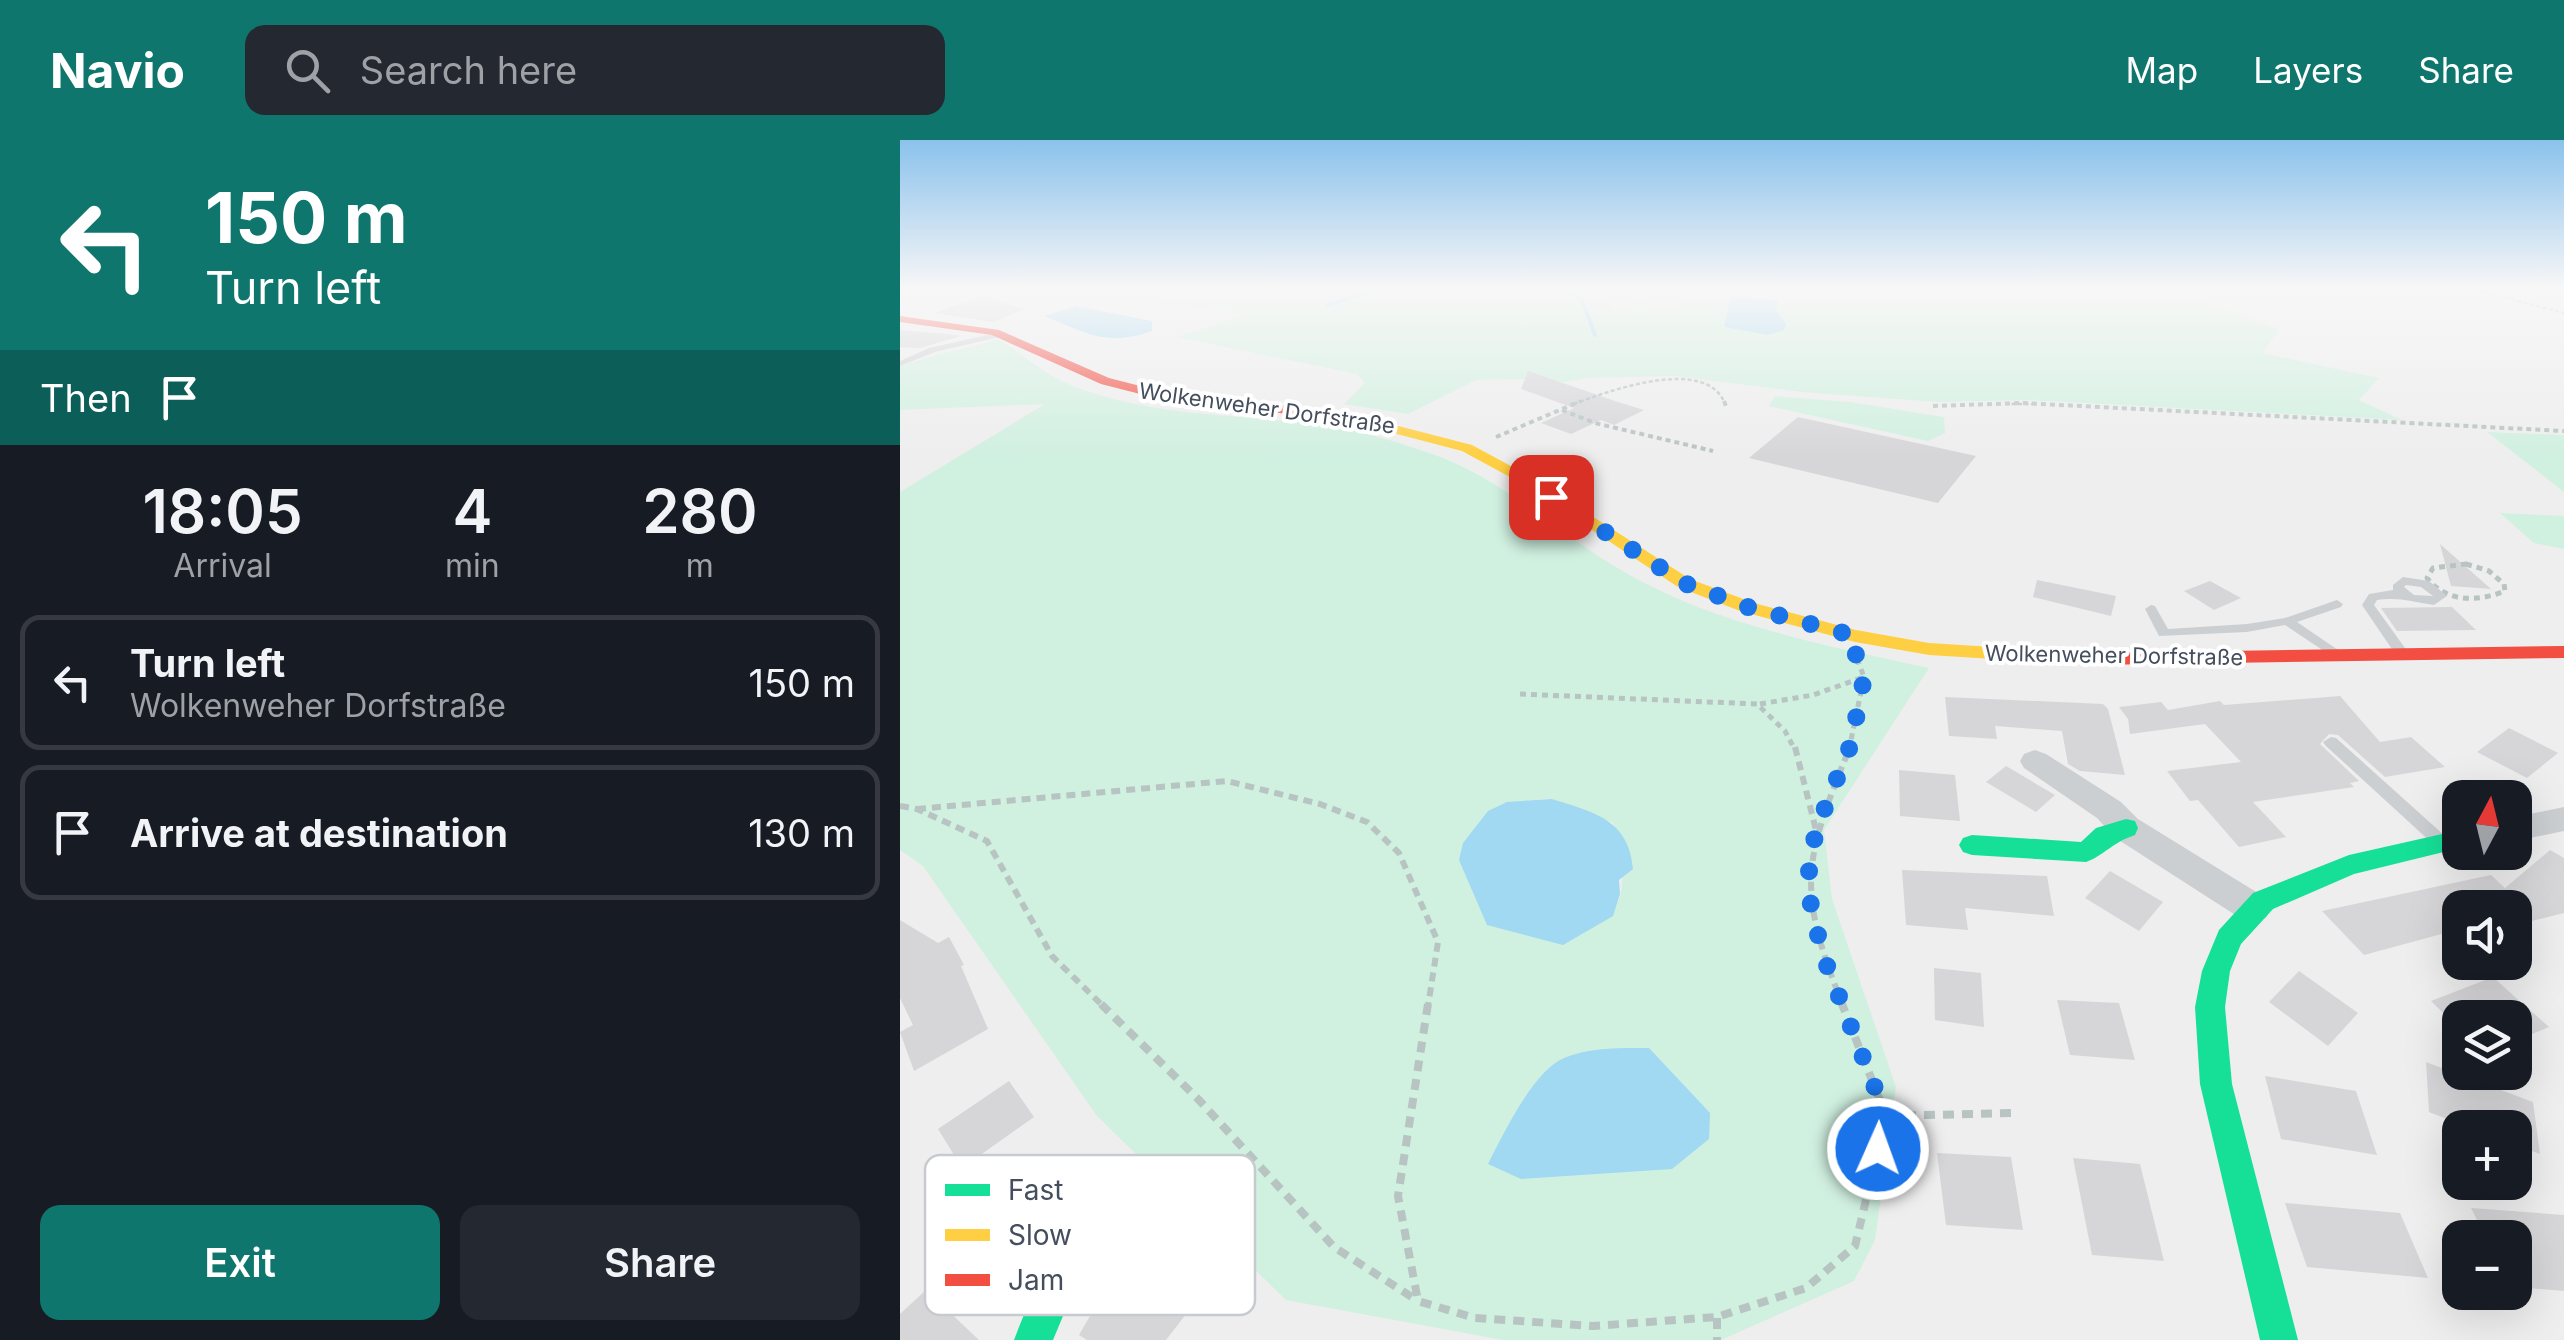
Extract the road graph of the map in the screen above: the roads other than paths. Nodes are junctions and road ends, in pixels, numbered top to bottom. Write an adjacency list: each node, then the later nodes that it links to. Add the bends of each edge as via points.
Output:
1 (958, 344): 3 (lane)
2 (1023, 344): 10 (street, Wolkenweher Dorfstraße, via 1105,381 1148,392 1367,420 1467,448 1684,583 1855,636 2039,658)
3 (900, 364)
4 (2432, 587): 8 (lane, via 2402,581 2401,593 2373,597 2368,604)
5 (2337, 604): 7 (lane)
6 (2152, 609): 7 (lane, via 2164,634)
7 (2287, 621): 10 (lane)
8 (2403, 655): 9 (street, Wolkenweher Dorfstraße); 10 (street, Wolkenweher Dorfstraße)
9 (2561, 655)
10 (2339, 657)
11 (2330, 742): 16 (lane)
12 (2035, 761): 15 (street)
13 (2564, 819): 14 (street)
14 (2532, 825)
15 (2126, 828): 18 (street, via 2104,834 2086,852); 19 (street)
16 (2442, 834)
17 (2442, 843): 19 (street, via 2367,858)
18 (1972, 846)
19 (2253, 908): 22 (street, via 2214,979 2214,1080)
20 (1044, 1315): 21 (street)
21 (1033, 1340)
22 (2280, 1340)

